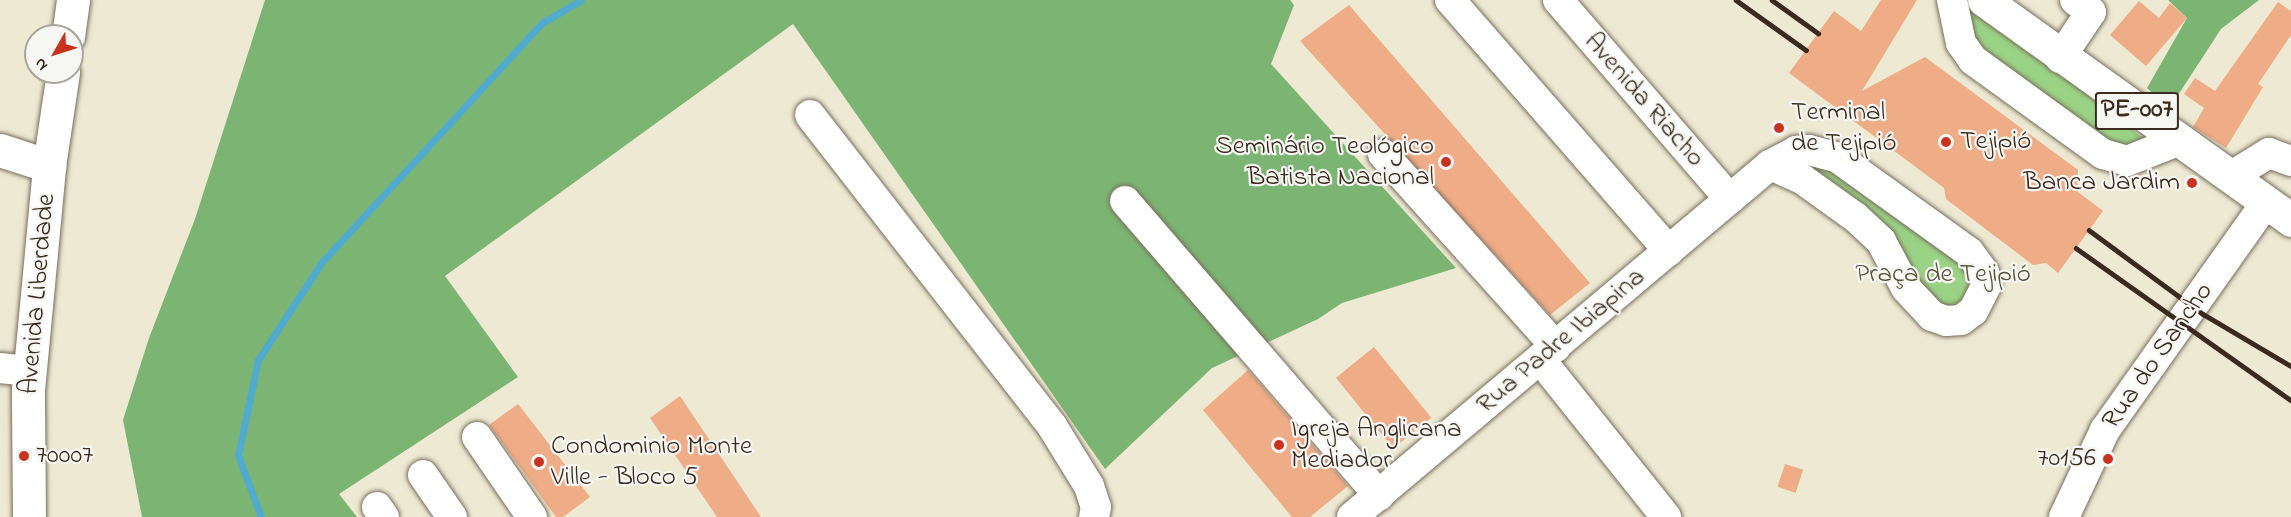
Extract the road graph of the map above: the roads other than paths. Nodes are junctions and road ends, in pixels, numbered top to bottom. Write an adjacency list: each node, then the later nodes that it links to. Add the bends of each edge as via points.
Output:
1 (73, 0): 7 (main road)
2 (1450, 0): 21 (street)
3 (1558, 0): 18 (street, Avenida Riacho)
4 (1952, 0): 11 (street, via 1965,51 2103,154 2127,161)
5 (2075, 0): 8 (street, via 2091,12)
6 (1991, 2): 8 (main road, PE-007)
7 (70, 24)
8 (2060, 58): 11 (main road, PE-007)
9 (61, 84): 16 (main road, Avenida Liberdade)
10 (810, 115): 30 (street, via 1052,426 1089,486 1096,507)
11 (2180, 140): 17 (main road, PE-007)
12 (0, 150): 16 (main road)
13 (1383, 154): 22 (street)
14 (2291, 161): 17 (street, via 2269,153)
15 (1770, 165): 15 (street, Rua Padre Ibiapina, via 1802,179 1881,241 1906,288 1932,316 1961,320 1973,310 1986,286 1984,273 1968,252 1912,209 1838,158 1823,153 1796,151); 18 (street, Rua Padre Ibiapina)
16 (49, 166): 23 (main road, Avenida Liberdade)
17 (2229, 177): 20 (main road, PE-007)
18 (1730, 199): 21 (street, Rua Padre Ibiapina)
19 (1125, 201): 26 (street)
20 (2278, 212): 33 (street, Rua do Sancho, via 2105,430)
21 (1669, 251): 22 (street, Rua Padre Ibiapina)
22 (1548, 353): 26 (street, Rua Padre Ibiapina); 32 (street)
23 (15, 369): 27 (main road, Avenida Liberdade)
24 (477, 437): 29 (street)
25 (423, 475): 28 (street)
26 (1378, 495): 31 (street, Rua Padre Ibiapina)
27 (29, 517)
28 (452, 517)
29 (532, 517)
30 (1094, 517)
31 (1352, 517)
32 (1666, 517)
33 (2064, 517)

